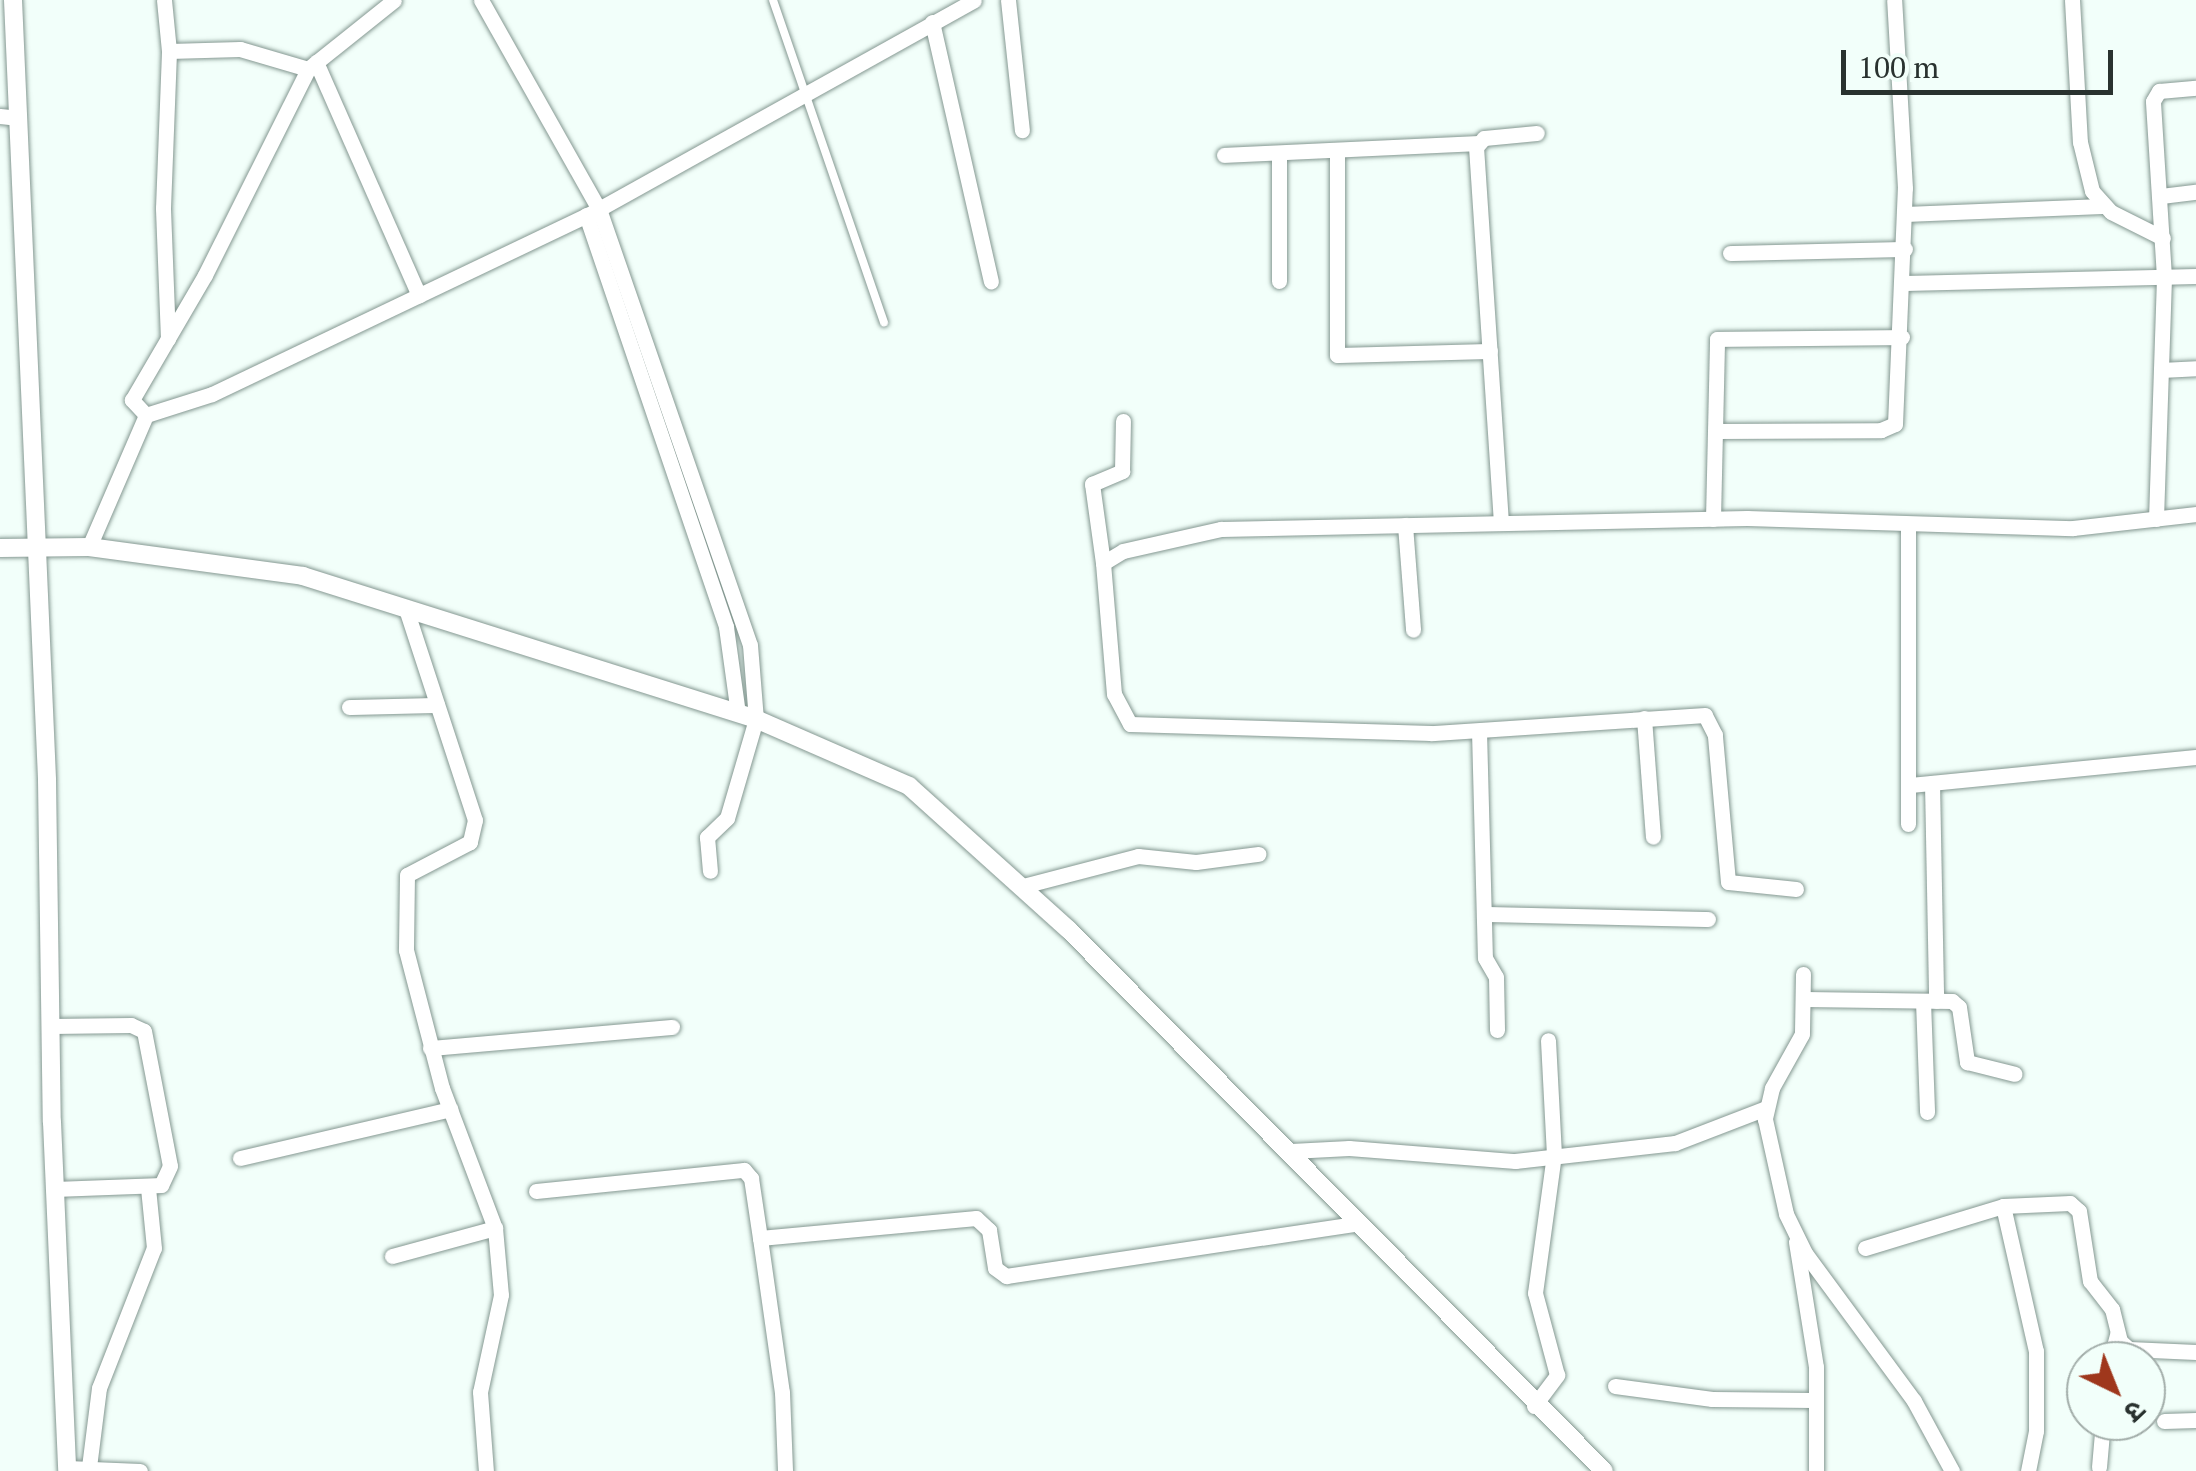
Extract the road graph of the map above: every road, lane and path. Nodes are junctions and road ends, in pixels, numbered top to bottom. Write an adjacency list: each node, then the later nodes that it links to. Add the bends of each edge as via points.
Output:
1 (14, 0): 15 (street)
2 (164, 0): 11 (street)
3 (394, 0): 12 (street)
4 (481, 0): 25 (street)
5 (772, 0): 14 (lane)
6 (974, 0): 10 (street)
7 (1008, 0): 16 (street)
8 (1894, 0): 26 (street)
9 (2072, 0): 24 (street, via 2080,142)
10 (932, 22): 14 (street); 33 (street)
11 (169, 51): 12 (street, via 240,50); 38 (street, via 162,208)
12 (312, 65): 35 (street); 38 (street)
13 (2196, 88): 23 (street, via 2154,97)
14 (807, 93): 25 (street); 36 (lane)
15 (9, 117): 53 (street)
16 (1022, 130)
17 (1537, 133): 18 (street)
18 (1477, 143): 19 (street); 39 (street)
19 (1337, 152): 20 (street); 39 (street, via 1337,355)
20 (1280, 154): 21 (street); 32 (street)
21 (1224, 155)
22 (2196, 192): 23 (street)
23 (2161, 196): 27 (street)
24 (2102, 206): 26 (street); 27 (street)
25 (592, 212): 35 (street); 45 (street); 46 (street)
26 (1905, 214): 28 (street)
27 (2163, 238): 31 (street)
28 (1905, 248): 29 (street); 34 (street)
29 (1730, 254)
30 (2196, 276): 31 (street)
31 (2164, 277): 34 (street); 41 (street)
32 (1279, 280)
33 (992, 281)
34 (1905, 283): 37 (street)
35 (419, 294): 42 (street, via 212,394)
36 (884, 322)
37 (1902, 337): 44 (street, via 1899,414 1890,428); 44 (street, via 1722,336 1714,344)
38 (168, 338): 42 (street, via 132,400)
39 (1490, 351): 50 (street)
40 (2196, 368): 41 (street)
41 (2161, 370): 49 (street)
42 (146, 415): 54 (street)
43 (1123, 421): 56 (street, via 1122,471 1092,484)
44 (1716, 431): 48 (street)
45 (686, 457): 46 (street); 61 (street, via 750,645)
46 (668, 462): 61 (street, via 726,627)
47 (2196, 514): 49 (street)
48 (1713, 519): 50 (street); 52 (street)
49 (2156, 519): 52 (street, via 2073,528)
50 (1501, 523): 51 (street)
51 (1405, 525): 56 (street, via 1196,532 1123,551); 58 (street)
52 (1908, 525): 66 (street)
53 (37, 547): 54 (street); 55 (street); 78 (street)
54 (89, 547): 57 (street, via 264,568)
55 (6, 548)
56 (1103, 563): 63 (street, via 1114,694 1130,724)
57 (406, 610): 59 (street); 61 (street)
58 (1414, 630)
59 (437, 705): 60 (street); 82 (street, via 476,832 466,846 407,875 406,950)
60 (349, 708)
61 (747, 716): 70 (street, via 726,818 707,837); 71 (street, via 908,786)
62 (1644, 718): 63 (street); 68 (street); 72 (street, via 1710,718 1728,882)
63 (1480, 731): 73 (street)
64 (2196, 758): 65 (street)
65 (1932, 783): 66 (street); 77 (street)
66 (1910, 785): 67 (street)
67 (1908, 824)
68 (1653, 838)
69 (1258, 854): 71 (street, via 1196,862 1138,856)
70 (710, 871)
71 (1023, 886): 87 (street)
72 (1796, 889)
73 (1484, 914): 74 (street); 80 (street)
74 (1708, 919)
75 (1802, 974): 76 (street)
76 (1804, 999): 77 (street); 84 (street, via 1802,1034)
77 (1930, 1001): 83 (street, via 1959,1007 1971,1066); 86 (street)
78 (51, 1026): 90 (street, via 144,1031 170,1166 167,1180); 91 (street)
79 (672, 1027): 82 (street)
80 (1497, 1030)
81 (1548, 1040): 88 (street)
82 (430, 1048): 85 (street)
83 (2016, 1074)
84 (1766, 1108): 88 (street, via 1676,1143); 97 (street, via 1767,1136)
85 (450, 1109): 89 (street); 95 (street)
86 (1926, 1112)
87 (1291, 1151): 88 (street, via 1349,1148 1484,1162); 94 (street)
88 (1554, 1155): 105 (street, via 1536,1293 1556,1375)
89 (240, 1158)
90 (148, 1188): 91 (street); 109 (street, via 154,1248 99,1388)
91 (55, 1189): 111 (street)
92 (536, 1191): 96 (street, via 744,1170 752,1178)
93 (2003, 1206): 98 (street); 100 (street, via 2076,1206 2090,1281 2112,1309); 118 (street, via 2036,1351 2036,1430)
94 (1355, 1224): 96 (street, via 1006,1276 995,1268 986,1222 976,1218); 105 (street)
95 (495, 1228): 99 (street); 113 (street, via 502,1273 480,1392)
96 (760, 1238): 114 (street, via 782,1392)
97 (1796, 1238): 104 (street, via 1816,1367); 117 (street, via 1914,1401)
98 (1865, 1248)
99 (392, 1256)
100 (2117, 1334): 101 (street); 102 (street, via 2129,1349)
101 (2115, 1341)
102 (2196, 1352)
103 (1616, 1386): 104 (street, via 1712,1400)
104 (1813, 1400): 116 (street)
105 (1534, 1406): 115 (street)
106 (2166, 1420): 107 (street)
107 (2196, 1420)
108 (2101, 1441): 110 (street)
109 (89, 1467): 111 (street); 112 (street)
110 (2098, 1467)
111 (67, 1469)
112 (140, 1471)
113 (486, 1471)
114 (785, 1471)
115 (1604, 1471)
116 (1816, 1471)
117 (1952, 1471)
118 (2028, 1471)

